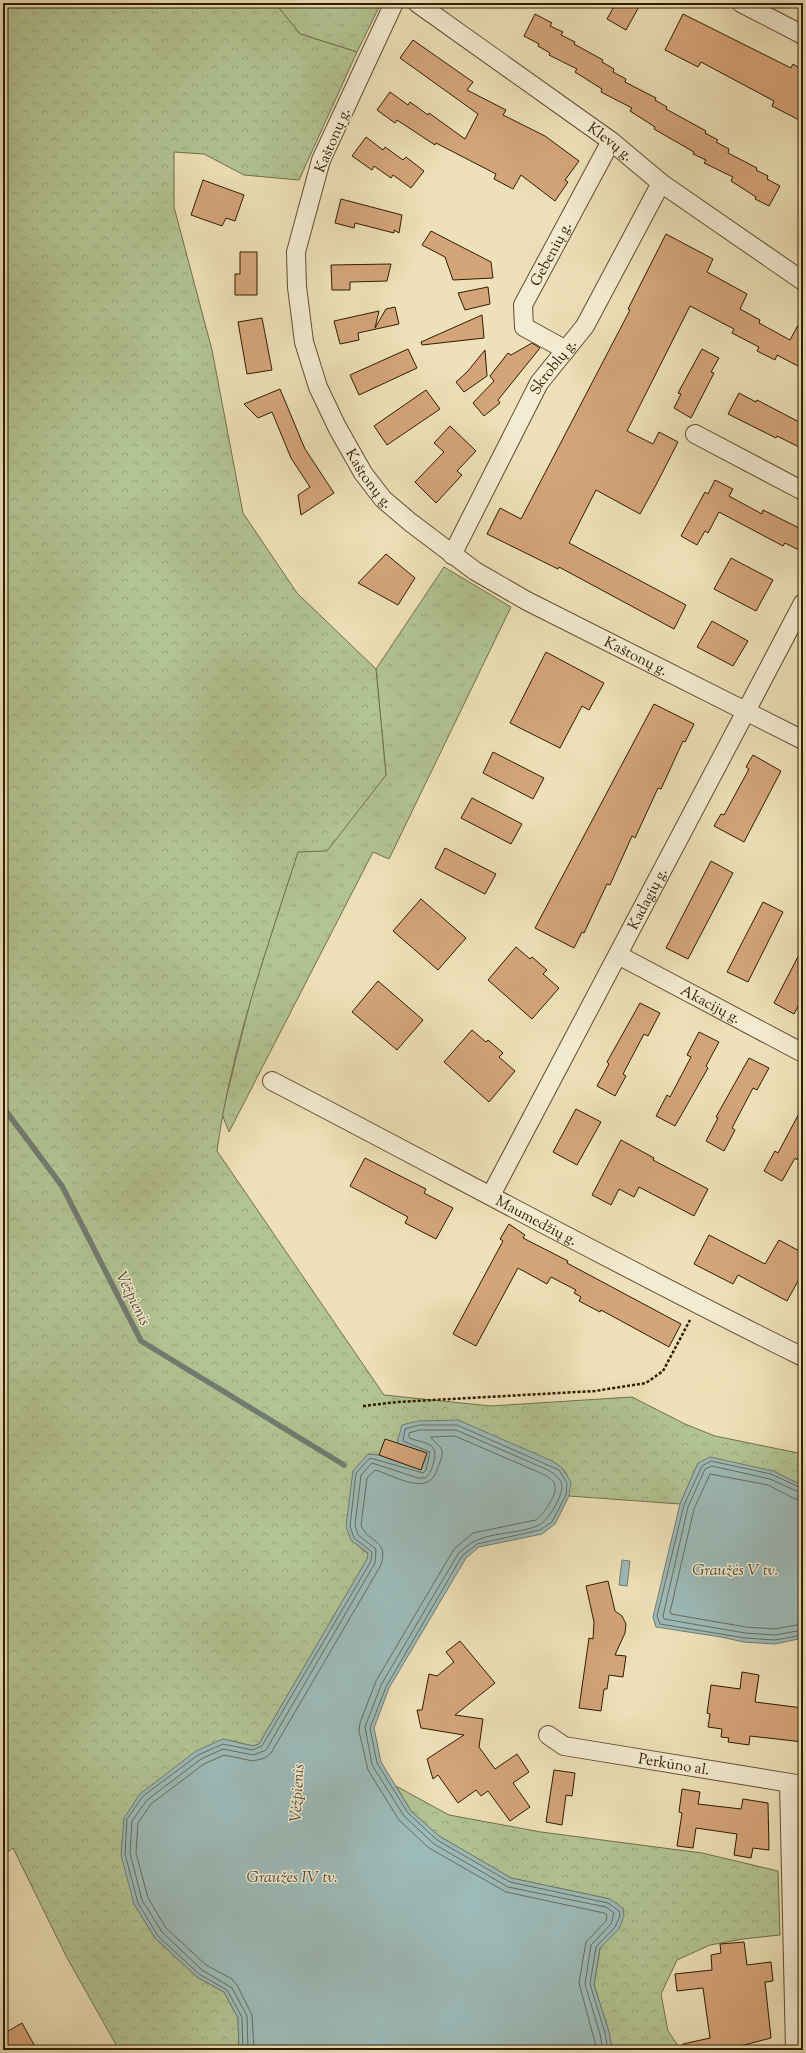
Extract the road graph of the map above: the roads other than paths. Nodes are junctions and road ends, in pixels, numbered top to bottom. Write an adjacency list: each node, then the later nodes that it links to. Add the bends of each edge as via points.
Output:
1 (394, 3): 11 (street, Kaštonų g., via 321,160 296,252 297,286 304,342 318,387 363,473 384,499)
2 (417, 3): 5 (street, Klevų g.)
3 (741, 3): 4 (street)
4 (803, 35)
5 (612, 141): 6 (street, Klevų g.); 8 (street, Gebenių g., via 523,305 524,326)
6 (661, 182): 7 (street, Klevų g.); 8 (street, Skroblų g., via 585,326)
7 (803, 281)
8 (566, 350): 11 (street, Skroblų g., via 539,383)
9 (695, 434): 10 (street)
10 (803, 491)
11 (452, 555): 13 (street, Kaštonų g., via 527,601)
12 (803, 602): 13 (street, Kadagių g.)
13 (747, 710): 14 (street, Kaštonų g.); 15 (street, Kadagių g.)
14 (803, 740)
15 (618, 955): 16 (street, Akacijų g.); 18 (street, Kadagių g.)
16 (803, 1053)
17 (272, 1081): 18 (street, Maumedžių g.)
18 (491, 1195): 19 (street, Maumedžių g., via 701,1307)
19 (803, 1357)
20 (548, 1735): 21 (street, Perkūno al., via 564,1746)
21 (796, 1784): 22 (street)
22 (795, 2050)

